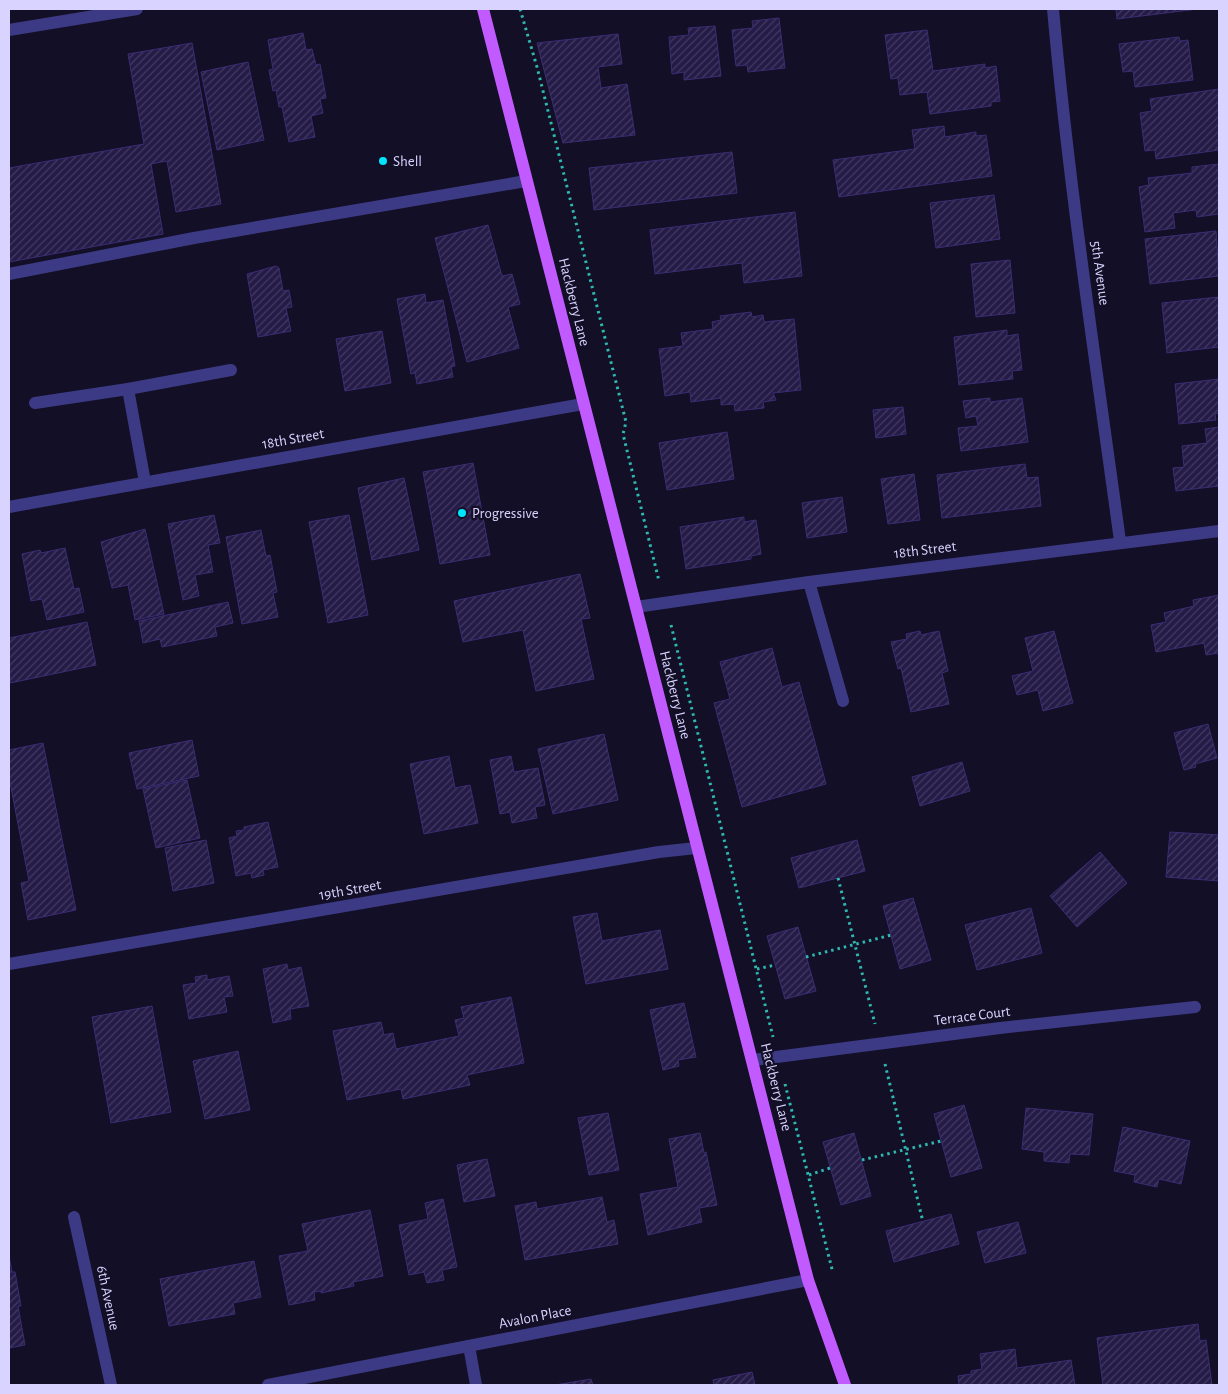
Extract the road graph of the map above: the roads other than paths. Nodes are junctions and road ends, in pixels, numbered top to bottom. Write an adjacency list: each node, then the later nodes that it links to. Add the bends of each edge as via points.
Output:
1 (137, 9): 4 (street)
2 (483, 9): 5 (main road, Hackberry Lane)
3 (1053, 9): 14 (street, 5th Avenue, via 1077,226)
4 (9, 30)
5 (526, 181): 6 (street, via 204,236); 10 (main road, Hackberry Lane)
6 (9, 274)
7 (231, 370): 8 (street)
8 (128, 388): 9 (street); 11 (street)
9 (35, 403)
10 (583, 404): 11 (street, 18th Street); 16 (main road, Hackberry Lane)
11 (146, 482): 12 (street, 18th Street)
12 (9, 507)
13 (1219, 530): 14 (street, 18th Street)
14 (1120, 541): 15 (street, 18th Street)
15 (808, 582): 16 (street, 18th Street); 17 (street)
16 (636, 607): 18 (main road, Hackberry Lane)
17 (843, 701)
18 (696, 848): 19 (street, 19th Street); 21 (main road, Hackberry Lane)
19 (9, 964)
20 (1195, 1007): 21 (street, Terrace Court)
21 (753, 1060): 23 (main road, Hackberry Lane)
22 (74, 1217): 25 (street, 6th Avenue)
23 (808, 1280): 24 (street, Avalon Place); 28 (main road, Hackberry Lane)
24 (469, 1346): 26 (street, Avalon Place); 27 (street)
25 (111, 1385)
26 (268, 1385)
27 (476, 1385)
28 (845, 1385)

